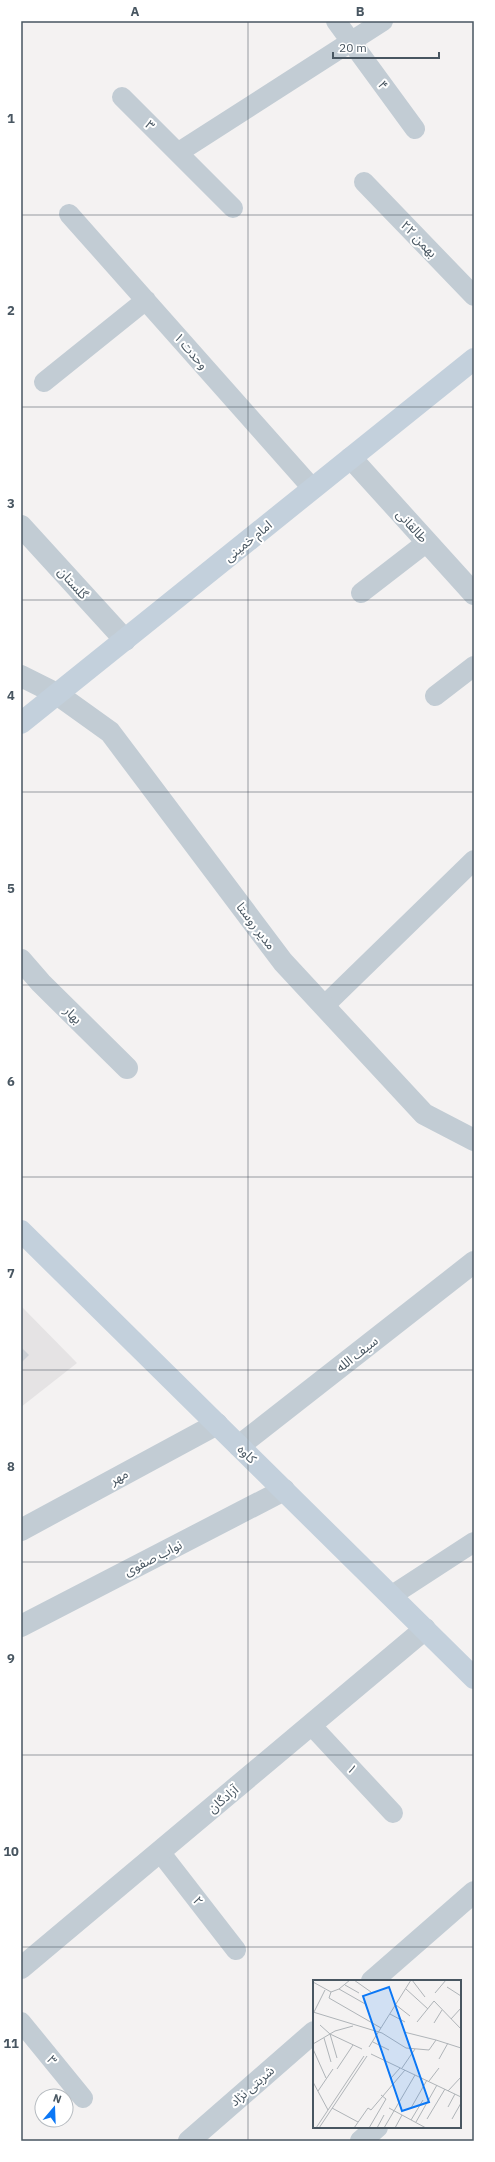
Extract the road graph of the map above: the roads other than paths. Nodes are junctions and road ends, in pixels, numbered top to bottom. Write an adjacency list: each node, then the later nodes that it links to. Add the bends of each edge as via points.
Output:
1 (336, 21): 3 (lane)
2 (383, 21): 3 (lane)
3 (351, 41): 5 (lane, ۴); 6 (lane)
4 (122, 97): 6 (lane, ۳)
5 (415, 129)
6 (179, 152): 8 (lane, ۳)
7 (364, 182): 10 (lane, ۲۲ بهمن)
8 (233, 208)
9 (69, 214): 11 (lane, وحدت ۱)
10 (474, 296)
11 (146, 300): 13 (lane); 15 (lane, وحدت ۱)
12 (474, 359): 14 (street, امام خمینی)
13 (44, 382)
14 (351, 458): 15 (street, امام خمینی); 17 (street, طالقانی)
15 (312, 489): 20 (street, امام خمینی)
16 (21, 526): 20 (street, گلستان)
17 (427, 542): 18 (lane); 19 (street, طالقانی)
18 (361, 593)
19 (474, 594)
20 (125, 640): 23 (street, امام خمینی)
21 (474, 666): 24 (lane)
22 (21, 676): 23 (street, مدیر روستا)
23 (56, 694): 25 (street, امام خمینی); 28 (street, مدیر روستا, via 110,732 283,962)
24 (435, 696)
25 (21, 723)
26 (474, 860): 28 (lane)
27 (21, 960): 29 (street, بهار)
28 (324, 1006): 30 (street, مدیر روستا, via 424,1114)
29 (127, 1068)
30 (474, 1140)
31 (21, 1231): 33 (street, کاوه)
32 (474, 1262): 34 (street, سیف الله)
33 (217, 1424): 34 (street, کاوه); 36 (street, مهر)
34 (239, 1446): 35 (street, کاوه)
35 (284, 1490): 38 (street, کاوه); 39 (street, نواب صفوی)
36 (21, 1530)
37 (474, 1542): 38 (lane)
38 (392, 1596): 40 (street, کاوه)
39 (21, 1626)
40 (425, 1629): 41 (street, کاوه); 42 (street, آزادگان)
41 (474, 1678)
42 (311, 1725): 43 (lane, ۱); 44 (street, آزادگان)
43 (393, 1813)
44 (160, 1852): 46 (lane, ۲); 47 (street, آزادگان)
45 (474, 1892): 48 (street)
46 (236, 1950)
47 (21, 1968)
48 (373, 1980)
49 (21, 2022): 51 (lane, ۳)
50 (313, 2033): 53 (street, شربتی نژاد)
51 (83, 2098)
52 (376, 2128): 54 (street)
53 (189, 2141)
54 (361, 2141)

